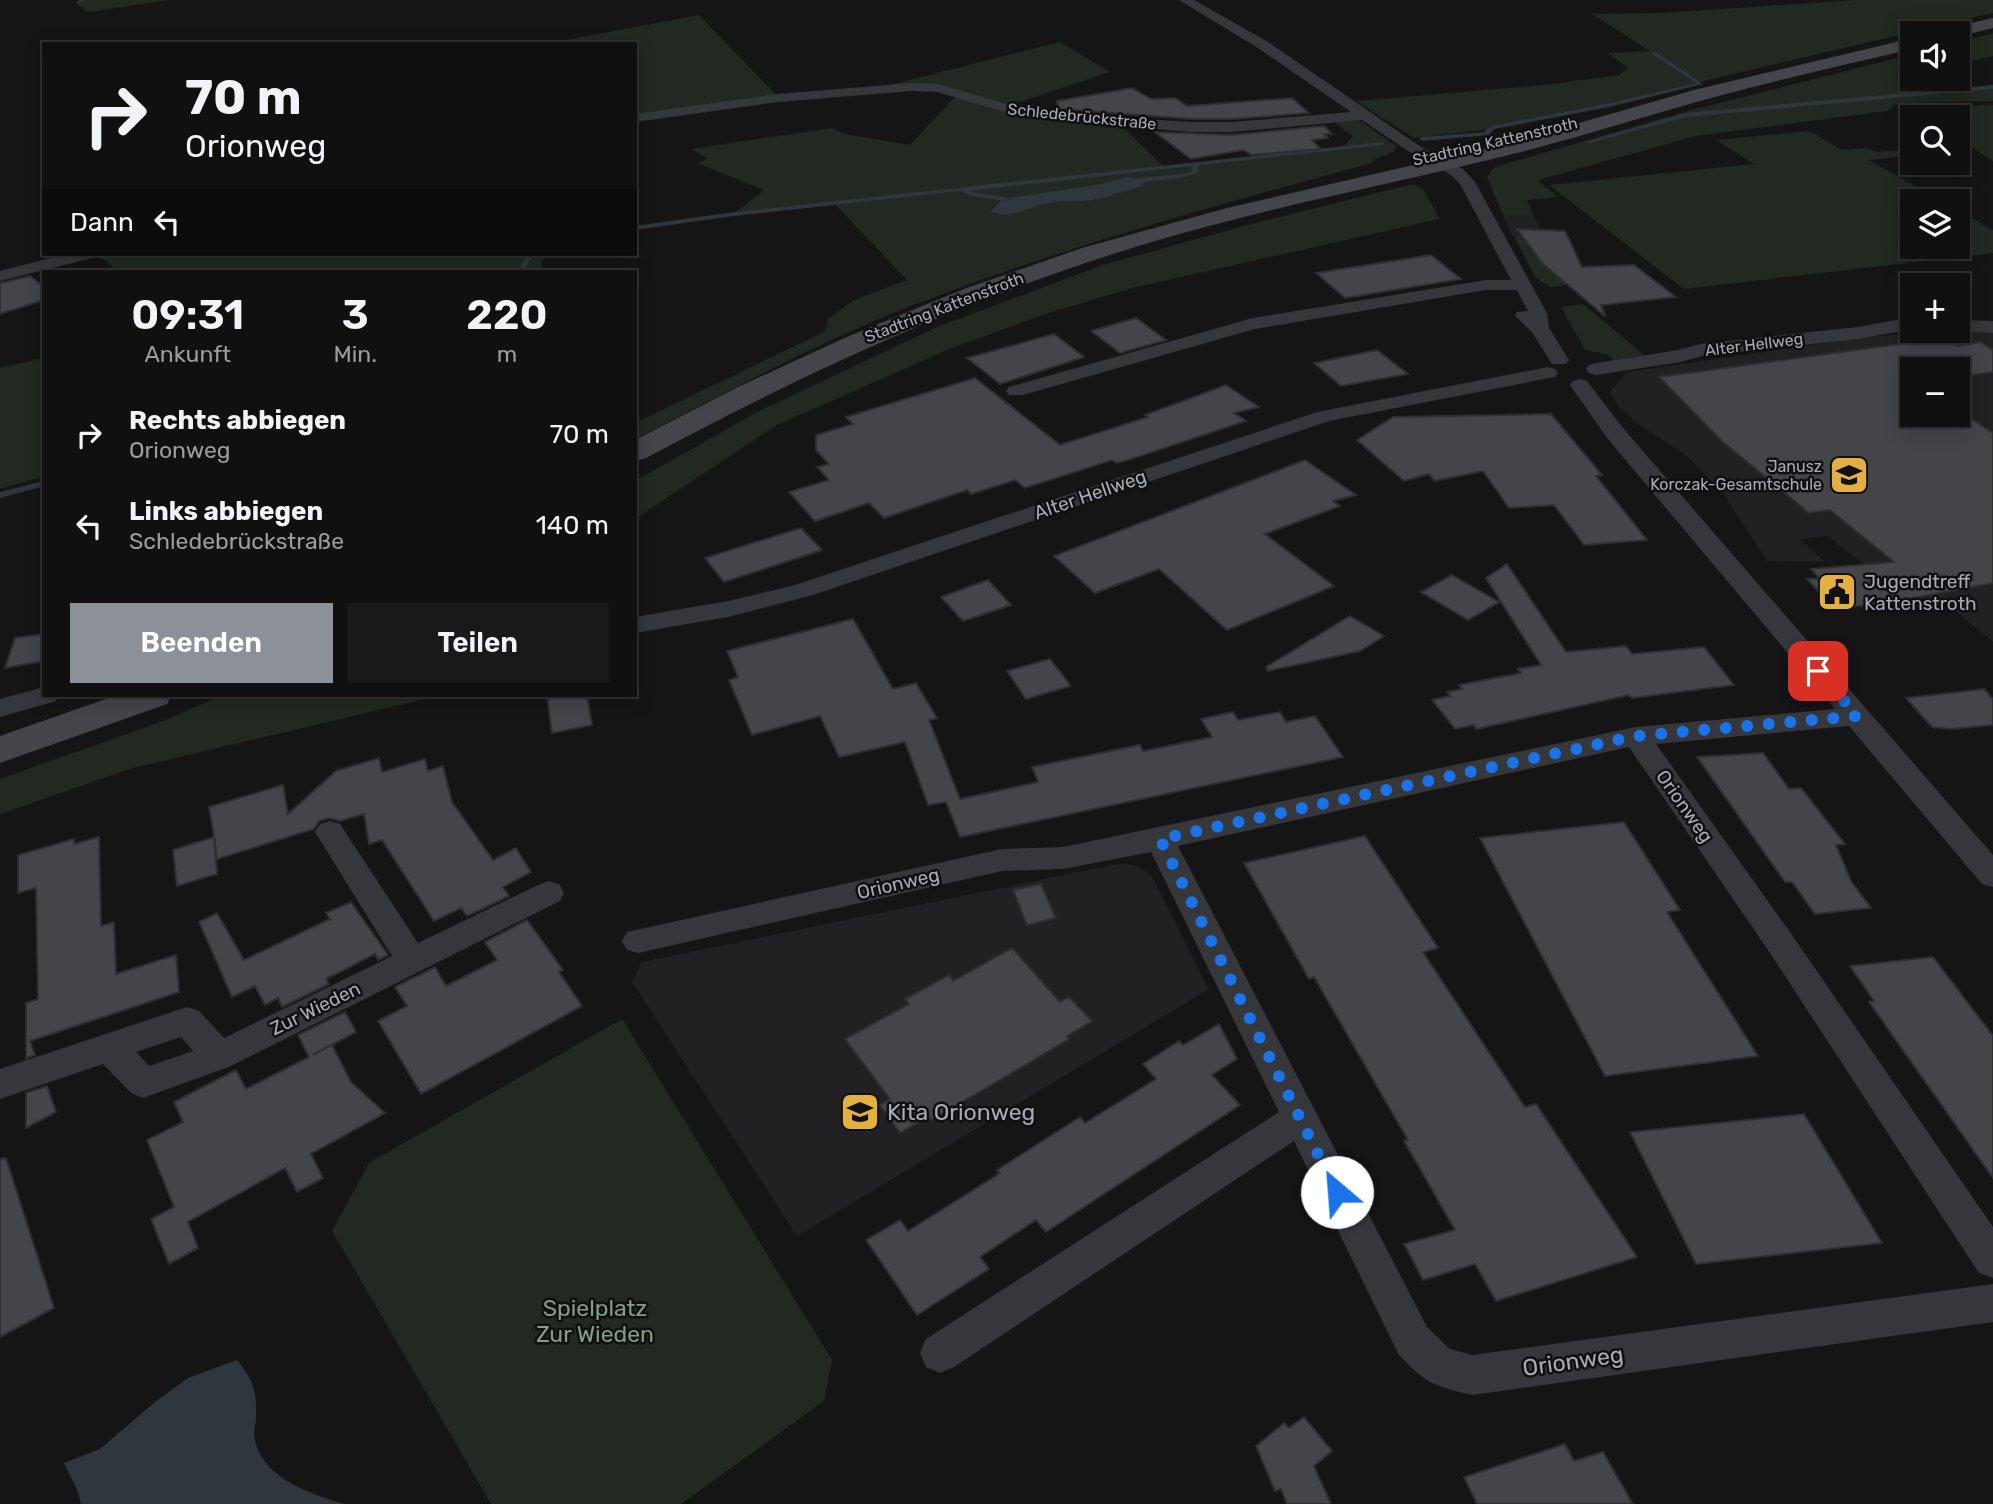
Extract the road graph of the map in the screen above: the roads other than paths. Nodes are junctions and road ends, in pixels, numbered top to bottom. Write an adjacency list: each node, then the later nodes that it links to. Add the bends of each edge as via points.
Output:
1 (1185, 0): 5 (street, via 1263,45)
2 (1993, 23): 3 (main road)
3 (1970, 28)
4 (1900, 46): 7 (main road, Stadtring Kattenstroth)
5 (1366, 115): 6 (street, Schledebrückstraße, via 1192,127 1081,119 1005,108 938,88 912,87 778,98); 7 (street)
6 (637, 118)
7 (1432, 163): 11 (street, via 1467,182); 19 (main road, Stadtring Kattenstroth, via 1091,253 919,313 829,353)
8 (78, 256): 9 (street)
9 (0, 276)
10 (1496, 277): 11 (street); 15 (street, via 1520,313); 18 (street, via 1254,324)
11 (1522, 285): 15 (street, via 1538,313)
12 (1900, 324): 17 (street, Alter Hellweg, via 1858,333 1700,350)
13 (1970, 326): 14 (street)
14 (1993, 327)
15 (1539, 328): 16 (street)
16 (1554, 367): 17 (street, via 1558,380); 20 (street, Alter Hellweg, via 1324,416 804,590)
17 (1588, 377): 24 (street, via 1603,419)
18 (1016, 391)
19 (637, 451)
20 (637, 625)
21 (42, 696): 23 (street)
22 (148, 697): 26 (main road)
23 (0, 708)
24 (1857, 716): 25 (street, Orionweg); 29 (street)
25 (1636, 736): 28 (street, Orionweg); 35 (street, Orionweg, via 1782,944)
26 (0, 750)
27 (330, 832): 32 (street)
28 (1160, 839): 31 (street, Orionweg, via 1063,858 1002,860); 34 (street, Orionweg)
29 (1993, 876)
30 (549, 893): 32 (street, Zur Wieden)
31 (638, 941)
32 (411, 960): 33 (street, Zur Wieden, via 219,1056 143,1083 110,1048)
33 (0, 1084)
34 (1299, 1118): 36 (street, Orionweg, via 1413,1341 1438,1367 1472,1375); 37 (street)
35 (1993, 1260)
36 (1993, 1303)
37 (940, 1353)

